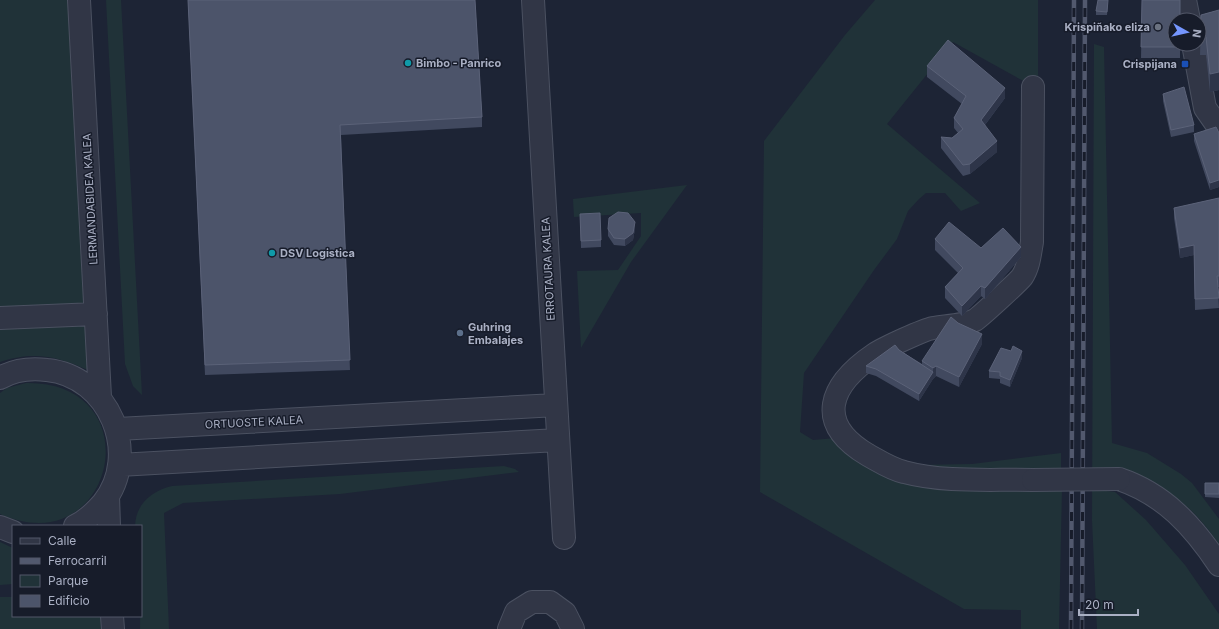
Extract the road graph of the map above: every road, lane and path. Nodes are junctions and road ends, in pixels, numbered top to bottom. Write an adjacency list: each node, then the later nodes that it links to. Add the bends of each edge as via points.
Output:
1 (79, 0): 9 (street, LERMANDABIDEA KALEA)
2 (533, 0): 13 (street, ERROTAURA KALEA)
3 (1185, 0): 4 (street)
4 (1187, 12)
5 (1195, 52): 7 (street)
6 (1033, 87): 25 (street, bridge, via 1032,242 1022,277 975,320 931,328 876,353 851,374 839,389 833,405 834,420 842,436 857,448 903,472 956,479 1119,479 1139,486 1159,498 1182,518)
7 (1212, 105): 8 (street)
8 (1219, 128)
9 (96, 314): 10 (street); 12 (street, LERMANDABIDEA KALEA)
10 (0, 318)
11 (0, 378): 12 (street, via 8,373 33,368 58,371 81,381)
12 (100, 397): 15 (street, via 108,407)
13 (556, 406): 14 (street, ORTUOSTE KALEA); 16 (street, ERROTAURA KALEA)
14 (391, 414): 15 (street, ORTUOSTE KALEA); 17 (street)
15 (118, 429): 18 (street)
16 (558, 440): 17 (street); 24 (street, ERROTAURA KALEA)
17 (392, 449): 18 (street)
18 (119, 465): 19 (street)
19 (108, 496): 20 (street, via 95,512); 21 (street)
20 (76, 525)
21 (109, 525)
22 (0, 527): 23 (street)
23 (12, 532)
24 (564, 538)
25 (1219, 564)
26 (112, 617): 27 (street)
27 (113, 629)
28 (509, 629): 29 (street, via 516,612 532,602 550,602 566,613)
29 (573, 629)

